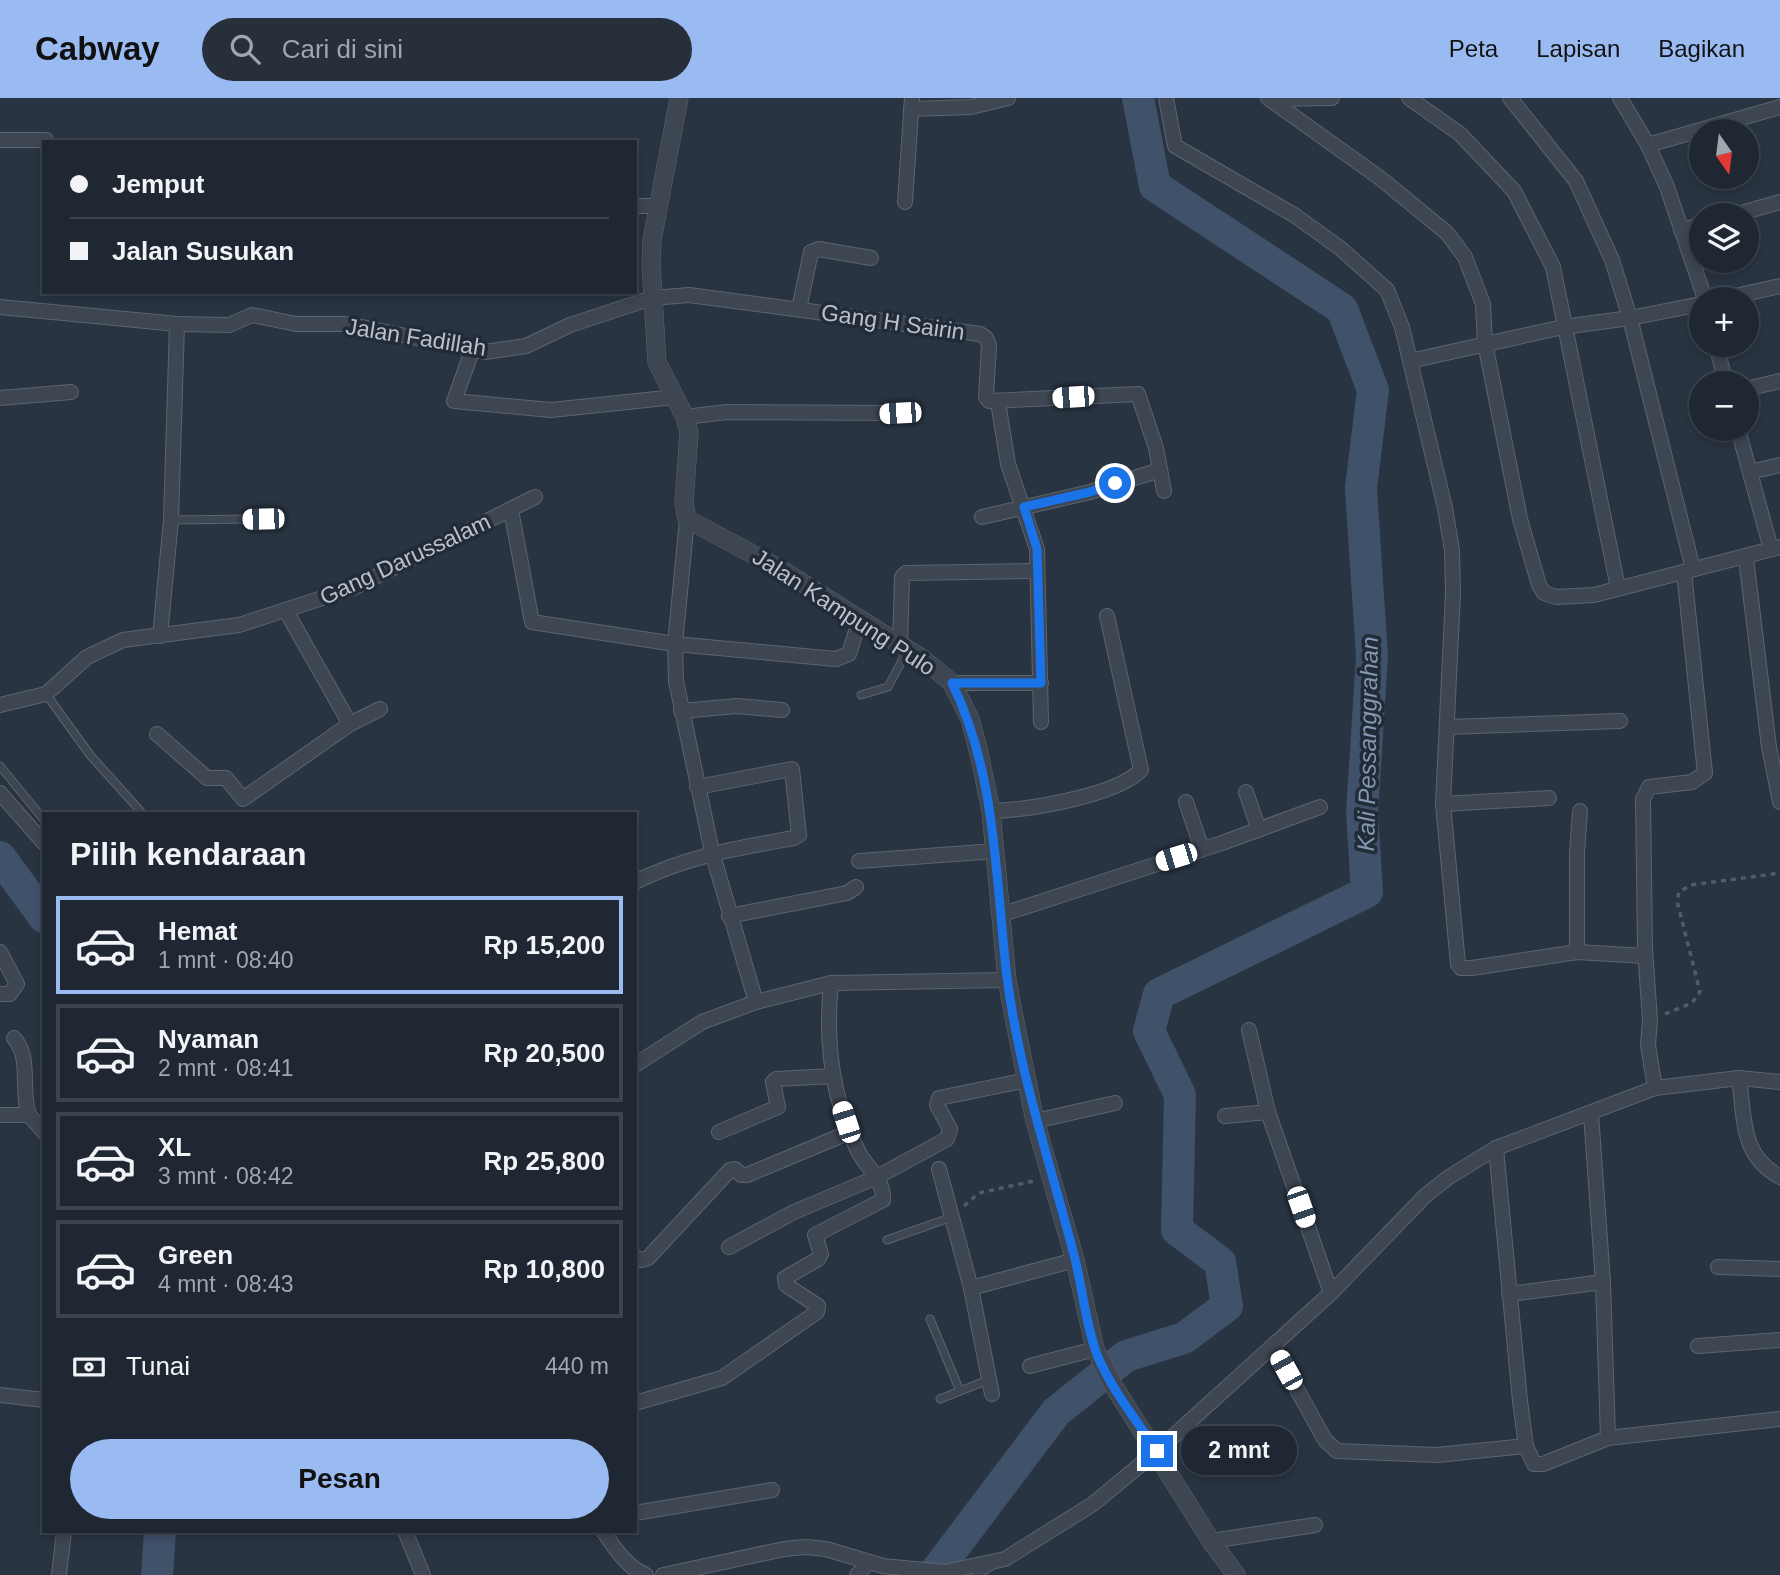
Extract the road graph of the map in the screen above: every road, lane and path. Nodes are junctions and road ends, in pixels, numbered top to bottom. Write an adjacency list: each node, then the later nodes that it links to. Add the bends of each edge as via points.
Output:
1 (679, 98): 17 (street)
2 (1008, 98): 9 (street, via 971,107)
3 (1166, 98): 34 (street, via 1175,146 1294,215 1376,278 1394,305)
4 (1269, 98): 5 (street); 32 (street, via 1447,233 1475,279 1483,304)
5 (1332, 98)
6 (1409, 98): 31 (street, via 1460,134 1514,191 1552,267)
7 (1510, 98): 29 (street, via 1576,181 1612,260)
8 (1620, 98): 13 (street)
9 (912, 104): 14 (street)
10 (1780, 107): 13 (street)
11 (0, 140): 12 (street)
12 (46, 140)
13 (1648, 145): 20 (street)
14 (905, 202)
15 (1780, 202): 18 (street)
16 (637, 206): 17 (street)
17 (659, 206): 25 (street, via 652,240)
18 (1759, 208)
19 (1689, 228): 20 (street)
20 (1681, 230): 23 (street)
21 (871, 258): 28 (street, via 819,249 811,252)
22 (1780, 286): 24 (street)
23 (1701, 287)
24 (1759, 291)
25 (652, 298): 28 (street, Gang H Sairin, via 689,295); 33 (street, Jalan Fadillah, via 570,325 526,346); 38 (street, via 657,362)
26 (1689, 306): 29 (street)
27 (0, 307): 30 (street)
28 (799, 309): 40 (street, Gang H Sairin, via 980,334 989,345 986,397)
29 (1630, 318): 31 (street); 57 (street)
30 (177, 324): 33 (street, Jalan Fadillah, via 229,325 256,315 296,324 363,325); 54 (street)
31 (1563, 327): 32 (street); 59 (street)
32 (1485, 343): 34 (street); 59 (street, via 1538,585 1556,597)
33 (472, 351): 38 (street, via 454,401 551,410)
34 (1410, 361): 77 (street, via 1452,550)
35 (1780, 381): 36 (street)
36 (1759, 386)
37 (71, 392): 39 (street)
38 (675, 397): 42 (street)
39 (0, 398)
40 (998, 402): 45 (street, via 1138,394); 49 (street, via 1007,464)
41 (900, 413): 42 (street, via 727,412)
42 (685, 417): 53 (street, via 690,452 684,503)
43 (1741, 441): 46 (street)
44 (1780, 465): 46 (street)
45 (1160, 470): 47 (street); 49 (street)
46 (1750, 472): 55 (street)
47 (1164, 491)
48 (535, 497): 50 (street, Gang Darussalam)
49 (1024, 507): 51 (street); 58 (street, via 1037,549)
50 (511, 510): 60 (street, Gang Darussalam, via 353,588); 64 (street, via 532,622)
51 (982, 517)
52 (263, 519): 54 (lane)
53 (687, 519): 62 (street, Jalan Kampung Pulo); 64 (street)
54 (171, 520): 63 (street)
55 (1775, 548): 56 (street)
56 (1746, 558): 57 (street); 79 (street)
57 (1689, 570): 59 (street); 106 (street, via 1705,773 1692,782 1649,787 1644,792)
58 (1037, 571): 65 (street, via 906,573 902,577); 67 (street)
59 (1618, 588)
60 (286, 611): 63 (street, Gang Darussalam, via 239,625); 76 (street)
61 (1107, 616): 89 (street, via 1142,770 1132,780 1109,789 1037,806)
62 (860, 619): 64 (street, via 849,654 843,659); 65 (street, Jalan Kampung Pulo)
63 (160, 636): 68 (street, Gang Darussalam, via 105,646)
64 (675, 644): 73 (street)
65 (903, 649): 66 (street, Jalan Kampung Pulo); 69 (lane, via 888,687)
66 (952, 683): 67 (street); 89 (street, Jalan Kampung Pulo, via 970,719)
67 (1041, 683): 75 (street)
68 (46, 694): 70 (street, Gang Darussalam); 91 (lane, via 90,755)
69 (861, 695)
70 (0, 705)
71 (380, 709): 76 (street)
72 (782, 710): 73 (street, via 737,706)
73 (681, 711): 81 (street)
74 (1620, 721): 77 (street)
75 (1041, 722)
76 (350, 724): 78 (street, via 243,799 226,778 207,778)
77 (1448, 727): 87 (street)
78 (157, 734)
79 (1775, 746): 86 (street)
80 (0, 766): 92 (lane)
81 (697, 787): 97 (street); 97 (street, via 789,768 794,773 799,835)
82 (1246, 792): 93 (street)
83 (0, 793): 94 (street)
84 (1549, 798): 87 (street)
85 (1186, 802): 95 (street)
86 (1780, 802)
87 (1443, 804): 105 (street, via 1455,955 1461,968)
88 (1320, 807): 93 (street)
89 (991, 811): 96 (street, Jalan Kampung Pulo)
90 (1580, 811): 105 (street)
91 (141, 812)
92 (42, 818)
93 (1259, 830): 95 (street)
94 (42, 841)
95 (1202, 849): 102 (street)
96 (995, 851): 98 (street); 102 (street, Jalan Kampung Pulo)
97 (712, 852): 100 (street); 103 (street)
98 (859, 862)
99 (1780, 873): 111 (path, via 1690,885 1679,892 1677,901 1700,992 1692,1003)
100 (637, 881)
101 (856, 887): 103 (street, via 847,893)
102 (1000, 915): 107 (street, Jalan Kampung Pulo)
103 (729, 916): 110 (street)
104 (0, 952): 109 (street, via 17,984 10,994)
105 (1577, 952): 106 (street)
106 (1645, 956): 111 (street)
107 (1007, 980): 108 (street); 117 (street, Jalan Kampung Pulo)
108 (831, 983): 110 (street); 115 (street, via 828,1018)
109 (0, 994)
110 (755, 1002): 114 (street, via 702,1022)
111 (1650, 1020): 119 (street, via 1648,1045)
112 (1249, 1030): 121 (street)
113 (14, 1038): 124 (street, via 24,1052 23,1098)
114 (637, 1064)
115 (833, 1076): 128 (street, via 776,1079 778,1107); 129 (street)
116 (1740, 1078): 118 (street); 119 (street); 134 (street, via 1751,1147 1763,1167)
117 (1027, 1080): 126 (street, Jalan Kampung Pulo); 132 (street, via 939,1098 937,1105 950,1129 947,1139)
118 (1780, 1082)
119 (1655, 1088): 122 (street)
120 (1115, 1102): 126 (street)
121 (1268, 1112): 125 (street); 144 (street)
122 (1591, 1114): 130 (street); 142 (street)
123 (0, 1115): 124 (street)
124 (29, 1115): 127 (street)
125 (1225, 1116)
126 (1035, 1121): 133 (street, Jalan Kampung Pulo)
127 (42, 1130)
128 (719, 1132)
129 (850, 1132): 132 (street); 138 (street, via 747,1175 730,1170 648,1258)
130 (1496, 1148): 144 (street, via 1426,1195); 145 (street)
131 (939, 1170): 135 (street)
132 (877, 1177): 137 (street, via 794,1212); 157 (street, via 883,1200 815,1235 820,1257 785,1278 786,1285 818,1306 817,1312 722,1378)
133 (1052, 1177): 135 (path, via 979,1193); 139 (street, Jalan Kampung Pulo)
134 (1780, 1177)
135 (952, 1217): 136 (lane); 143 (street)
136 (887, 1240)
137 (729, 1247)
138 (637, 1258)
139 (1075, 1260): 143 (street); 150 (street, Jalan Kampung Pulo)
140 (1718, 1267): 141 (street)
141 (1780, 1269)
142 (1603, 1282): 145 (street); 159 (street)
143 (971, 1288): 152 (street)
144 (1331, 1293): 148 (street)
145 (1509, 1294): 160 (street)
146 (930, 1319): 153 (lane)
147 (1780, 1340): 149 (street)
148 (1273, 1346): 160 (street, via 1325,1440 1337,1451 1437,1455); 161 (street)
149 (1698, 1346)
150 (1097, 1354): 151 (street); 161 (street, Jalan Kampung Pulo)
151 (1030, 1366)
152 (990, 1387): 153 (lane)
153 (960, 1391): 155 (lane)
154 (0, 1395): 156 (street)
155 (940, 1399)
156 (42, 1400)
157 (637, 1402)
158 (1780, 1419): 159 (street)
159 (1608, 1438): 160 (street, via 1537,1464)
160 (1525, 1446)
161 (1157, 1451): 168 (street, Jalan Kampung Pulo); 169 (street, via 1093,1504)
162 (772, 1490): 163 (street)
163 (637, 1513)
164 (1315, 1525): 168 (street)
165 (64, 1533): 171 (street)
166 (406, 1533): 172 (street)
167 (604, 1533): 173 (street, via 616,1551)
168 (1211, 1541): 177 (street, Jalan Kampung Pulo)
169 (1005, 1559): 170 (street, via 944,1572); 176 (lane)
170 (876, 1564): 174 (street, via 806,1547); 175 (street)
171 (58, 1575)
172 (423, 1575)
173 (646, 1575)
174 (663, 1575)
175 (857, 1575)
176 (978, 1575)
177 (1236, 1575)

